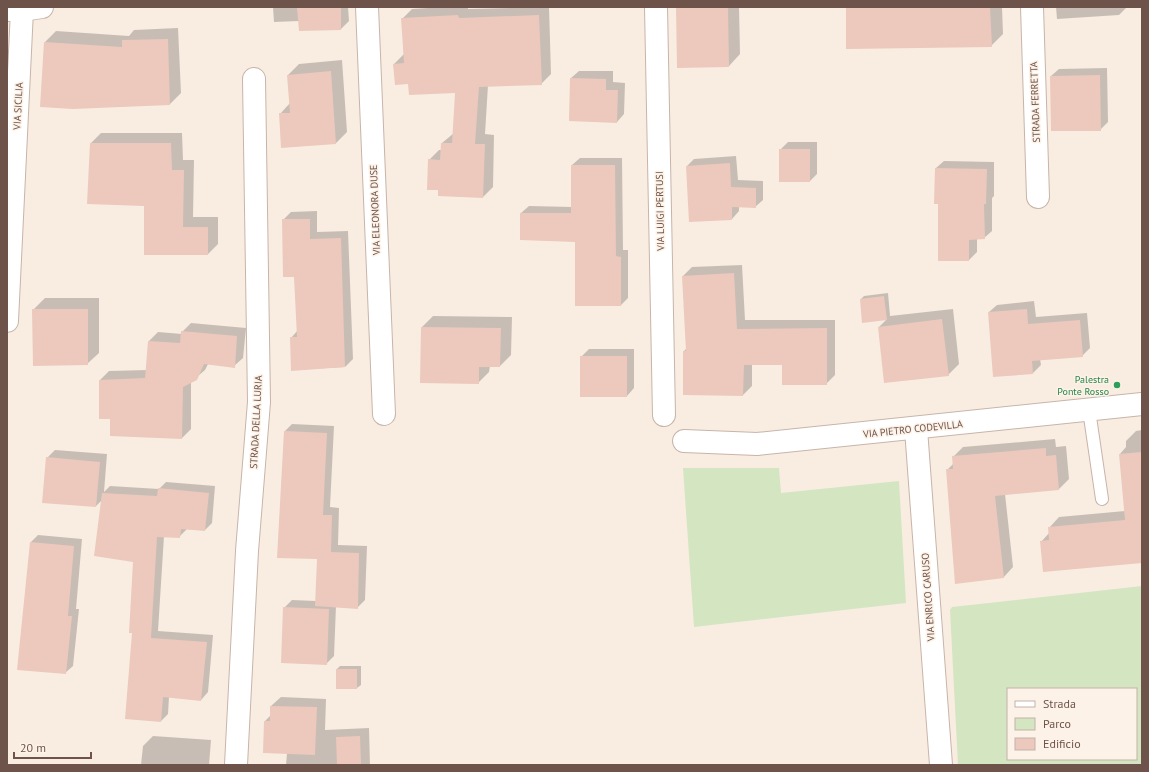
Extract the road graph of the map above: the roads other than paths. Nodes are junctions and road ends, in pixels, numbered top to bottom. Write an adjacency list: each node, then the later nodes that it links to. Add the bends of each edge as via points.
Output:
1 (367, 7): 10 (street, VIA ELEONORA DUSE)
2 (656, 7): 11 (street, VIA LUIGI PERTUSI)
3 (1032, 7): 6 (street, STRADA FERRETTA)
4 (24, 9): 7 (street, VIA SICILIA)
5 (254, 79): 15 (street, STRADA DELLA LURIA, via 259,402 247,551)
6 (1038, 197)
7 (7, 321)
8 (1142, 404): 9 (street, VIA PIETRO CODEVILLA)
9 (1090, 410): 12 (street, VIA PIETRO CODEVILLA); 14 (lane)
10 (384, 414)
11 (664, 415)
12 (916, 429): 13 (street, VIA PIETRO CODEVILLA, via 757,444); 16 (street, VIA ENRICO CARUSO)
13 (684, 441)
14 (1102, 499)
15 (236, 765)
16 (941, 765)

